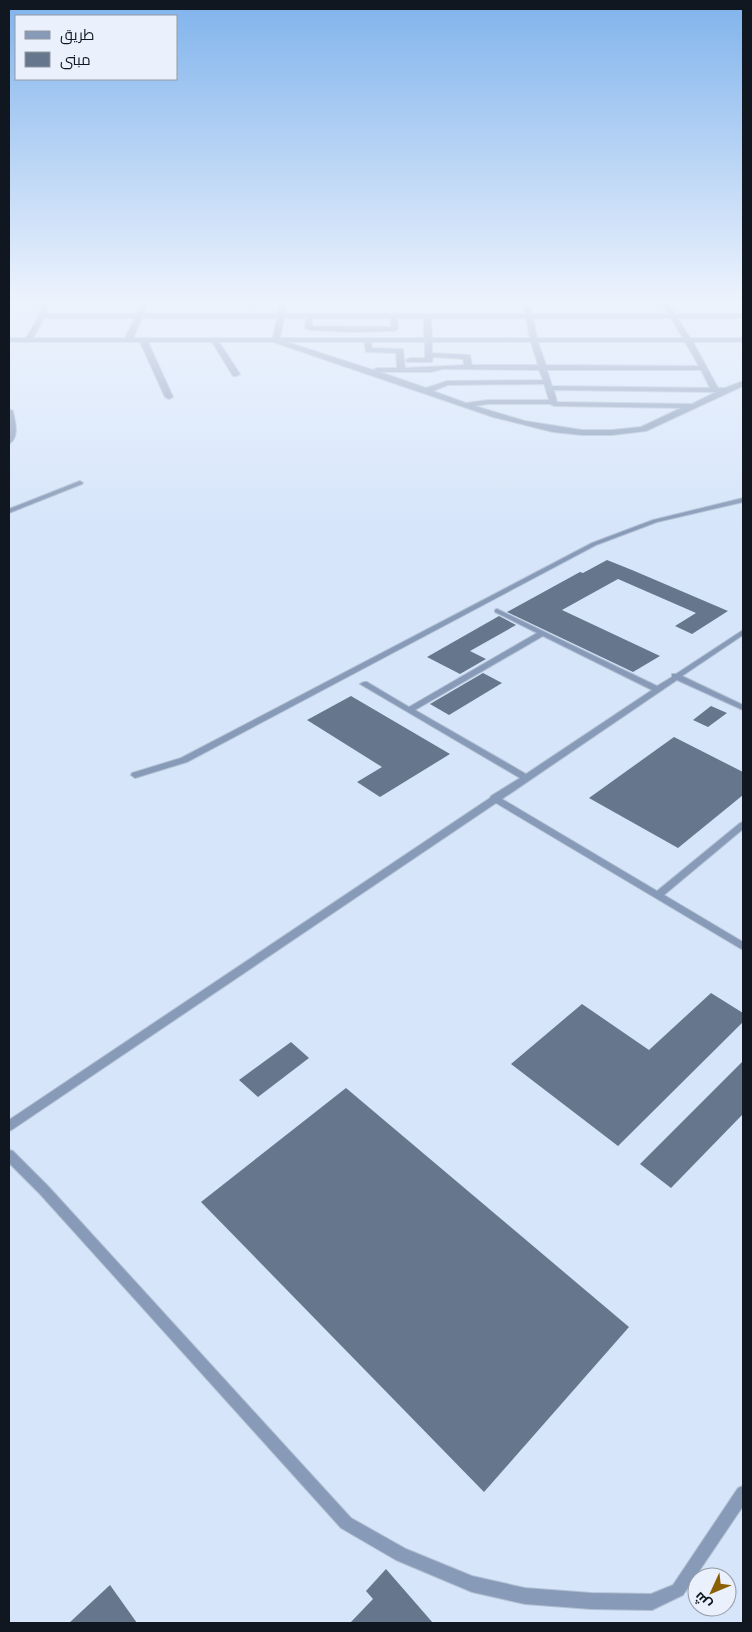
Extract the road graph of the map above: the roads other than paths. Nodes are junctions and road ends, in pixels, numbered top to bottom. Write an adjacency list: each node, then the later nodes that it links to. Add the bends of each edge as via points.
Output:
1 (160, 378): 10 (street)
2 (389, 378): 9 (street)
3 (547, 378): 6 (street)
4 (709, 378): 7 (street)
5 (743, 383): 8 (street)
6 (549, 385): 7 (street); 9 (street, via 455,383); 11 (street)
7 (715, 390): 8 (street)
8 (728, 390): 13 (street)
9 (425, 391): 12 (street)
10 (169, 398)
11 (554, 402): 12 (street); 13 (street, via 561,405)
12 (466, 405): 13 (street, via 522,423 586,433 643,429)
13 (696, 406)
14 (9, 411): 15 (street, via 12,433)
15 (9, 441)
16 (80, 483): 18 (lane)
17 (743, 500): 27 (lane, via 655,521 594,544 184,760)
18 (9, 511)
19 (497, 611): 21 (lane)
20 (743, 632): 22 (lane)
21 (542, 633): 24 (lane); 26 (lane)
22 (675, 676): 24 (lane); 25 (lane)
23 (364, 684): 26 (lane)
24 (657, 689): 28 (lane)
25 (743, 708)
26 (409, 710): 28 (lane)
27 (135, 774)
28 (525, 777): 29 (lane)
29 (494, 798): 31 (lane); 33 (lane)
30 (743, 825): 31 (lane)
31 (658, 895): 32 (lane)
32 (743, 946)
33 (9, 1126)
34 (9, 1155): 35 (lane, via 346,1523 401,1555 472,1584 526,1596 652,1602 678,1590)
35 (743, 1493)

